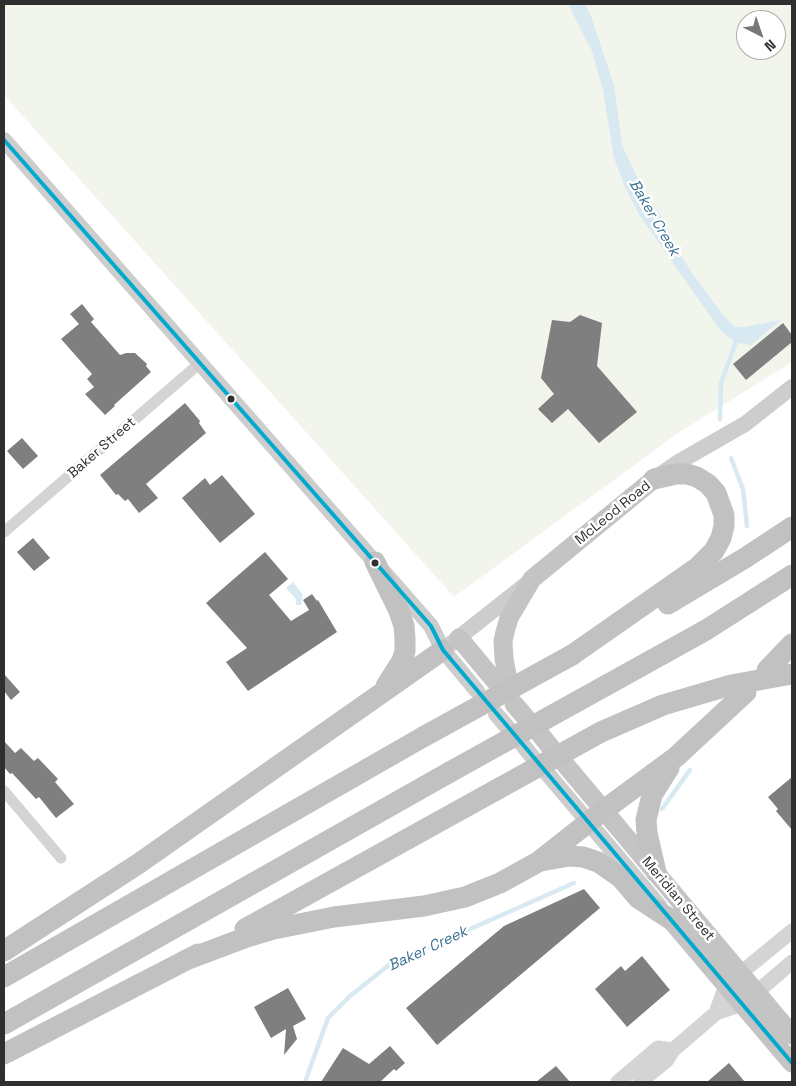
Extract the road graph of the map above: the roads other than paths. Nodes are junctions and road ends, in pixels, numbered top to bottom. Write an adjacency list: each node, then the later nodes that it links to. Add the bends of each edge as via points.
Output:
1 (4, 140): 2 (main road)
2 (200, 363): 6 (street, Baker Street); 7 (main road)
3 (792, 387): 4 (main road, McLeod Road, via 745,424)
4 (654, 479): 9 (highway, McLeod Road); 12 (highway, via 687,474 708,484 716,493 724,515 722,538 698,567)
5 (792, 526): 12 (highway, via 674,601)
6 (4, 532)
7 (375, 562): 10 (main road); 17 (highway, via 400,611 405,638 402,661)
8 (792, 575): 39 (highway, bridge, via 706,630)
9 (532, 579): 10 (main road, McLeod Road); 10 (highway, via 509,618 503,641 501,678)
10 (451, 644): 15 (main road); 17 (highway)
11 (792, 644): 13 (highway)
12 (572, 655): 35 (highway, bridge)
13 (767, 670)
14 (792, 674): 33 (highway, bridge, via 723,687 663,705 601,732)
15 (477, 691)
16 (746, 692): 22 (highway)
17 (380, 695): 32 (highway, via 138,864)
18 (496, 714): 19 (main road)
19 (508, 728)
20 (540, 734): 26 (highway, Meridian Street)
21 (522, 744): 23 (main road)
22 (676, 758): 26 (highway); 29 (highway, via 658,784 648,807 647,833)
23 (534, 759)
24 (546, 772): 26 (main road, Meridian Street)
25 (4, 791): 27 (street)
26 (596, 816): 28 (highway); 29 (highway, Meridian Street); 30 (main road, Meridian Street)
27 (62, 858)
28 (538, 862): 30 (highway, via 569,856 598,862 621,878 638,898); 33 (highway, via 500,883 465,897 274,929)
29 (656, 872): 36 (highway, Meridian Street)
30 (670, 918): 36 (highway, Meridian Street)
31 (792, 931): 36 (street)
32 (4, 951)
33 (186, 960): 42 (highway)
34 (792, 962): 37 (street)
35 (4, 977)
36 (734, 979): 37 (highway, Meridian Street); 38 (street)
37 (750, 998): 38 (street); 40 (highway, Meridian Street); 43 (highway, Meridian Street)
38 (716, 1013): 41 (street)
39 (4, 1024)
40 (792, 1035)
41 (673, 1050): 44 (street, via 658,1048); 45 (street)
42 (4, 1054)
43 (792, 1063)
44 (618, 1082)
45 (640, 1082)

